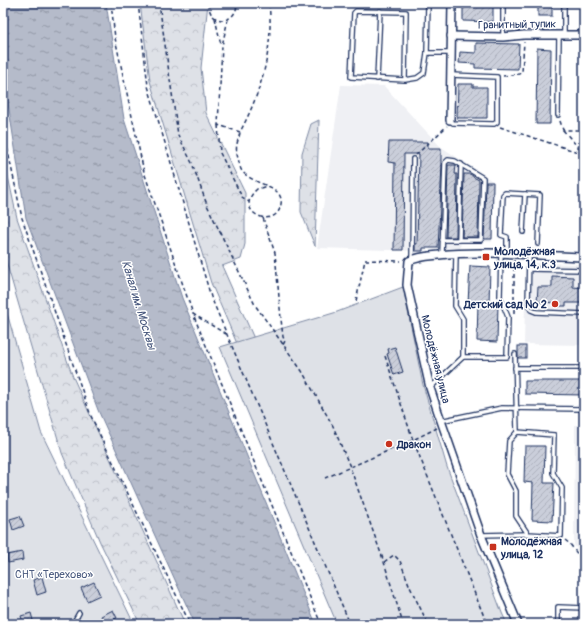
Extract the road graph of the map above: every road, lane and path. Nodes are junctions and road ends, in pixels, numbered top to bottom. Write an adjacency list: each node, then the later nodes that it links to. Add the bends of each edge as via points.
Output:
1 (111, 3): 54 (path, via 115,38 144,172)
2 (138, 3): 57 (path, via 148,86 211,297)
3 (158, 3): 58 (path, via 178,135 192,163 207,205 255,305)
4 (209, 3): 12 (path, via 209,10)
5 (237, 3): 13 (path, via 236,12)
6 (269, 3): 33 (path, via 270,33 266,64 256,96)
7 (428, 3): 20 (lane)
8 (452, 3): 17 (street)
9 (503, 3): 18 (lane)
10 (564, 3): 15 (lane)
11 (380, 11): 24 (lane); 24 (lane, via 354,13 351,75 353,78); 25 (lane, via 406,12)
12 (215, 18): 13 (path); 19 (path)
13 (228, 19): 19 (path)
14 (524, 35): 15 (street, Гранитный тупик); 18 (street, Гранитный тупик); 23 (path, via 522,72)
15 (562, 35): 16 (street, Гранитный тупик); 26 (lane)
16 (584, 35)
17 (451, 36): 18 (street, Гранитный тупик); 21 (street)
18 (503, 37)
19 (222, 46): 29 (path)
20 (427, 53): 21 (lane); 25 (lane, via 424,73 417,78)
21 (451, 53): 22 (street)
22 (451, 75): 23 (lane); 27 (street)
23 (497, 77): 28 (lane, via 497,122)
24 (378, 79): 25 (lane)
25 (404, 80)
26 (558, 115): 31 (path)
27 (451, 121): 28 (lane, via 453,124); 35 (path)
28 (494, 124): 34 (path)
29 (218, 125): 33 (path); 39 (path, via 220,153 242,197)
30 (3, 128): 80 (path, via 22,218 91,416)
31 (563, 130): 32 (path); 34 (path)
32 (584, 130)
33 (240, 132): 37 (path, via 236,150 242,171)
34 (584, 154)
35 (413, 159): 50 (lane)
36 (461, 164): 42 (lane, via 448,160 445,163); 43 (lane); 43 (lane, via 483,178 483,193 481,240)
37 (267, 186): 39 (path, via 257,189 250,197); 40 (path, via 277,191 281,206 275,215)
38 (525, 194): 41 (lane); 44 (lane, via 540,197); 47 (lane, via 502,195 501,235 507,236)
39 (249, 203): 40 (path, via 252,212)
40 (263, 218): 58 (path, via 275,253 285,341)
41 (523, 232)
42 (442, 240): 43 (lane); 46 (lane)
43 (459, 240)
44 (538, 244)
45 (456, 253): 46 (street); 47 (street); 61 (lane, via 455,306 464,319)
46 (442, 254): 50 (street, via 416,257)
47 (507, 254): 48 (street); 56 (path); 61 (lane, via 500,297 508,317 507,357)
48 (529, 255): 49 (street); 51 (lane)
49 (584, 257)
50 (411, 261): 53 (path, via 365,260); 64 (street, Молодёжная улица, via 407,285)
51 (529, 269): 52 (lane); 55 (lane, via 528,305 531,310)
52 (584, 270)
53 (356, 301)
54 (193, 314): 57 (path); 81 (path)
55 (584, 314)
56 (514, 318)
57 (226, 334): 82 (path)
58 (283, 345): 70 (path, via 302,371 333,426)
59 (515, 354): 62 (lane)
60 (385, 356): 69 (path)
61 (463, 357): 64 (lane)
62 (515, 368): 63 (lane); 65 (lane)
63 (584, 368)
64 (430, 388): 67 (street, Молодёжная улица)
65 (517, 408): 66 (lane); 67 (lane, via 502,408); 68 (lane)
66 (584, 409)
67 (439, 424): 69 (path); 73 (street, Молодёжная улица)
68 (517, 432): 72 (lane, via 509,441 507,474 516,491 516,516); 74 (lane, via 554,434 553,473 562,488)
69 (413, 440): 70 (path); 85 (path)
70 (350, 468): 71 (path); 75 (path)
71 (325, 478)
72 (528, 534): 73 (lane); 74 (lane)
73 (481, 535): 86 (street, Молодёжная улица)
74 (561, 536): 76 (path)
75 (384, 562): 83 (path); 84 (path, via 394,555 400,561)
76 (584, 563)
77 (584, 608): 87 (lane, via 558,607)
78 (79, 613): 79 (lane, via 74,622)
79 (69, 624)
80 (190, 624)
81 (321, 624)
82 (350, 624)
83 (403, 624)
84 (428, 624)
85 (487, 624)
86 (518, 624)
87 (558, 624)

